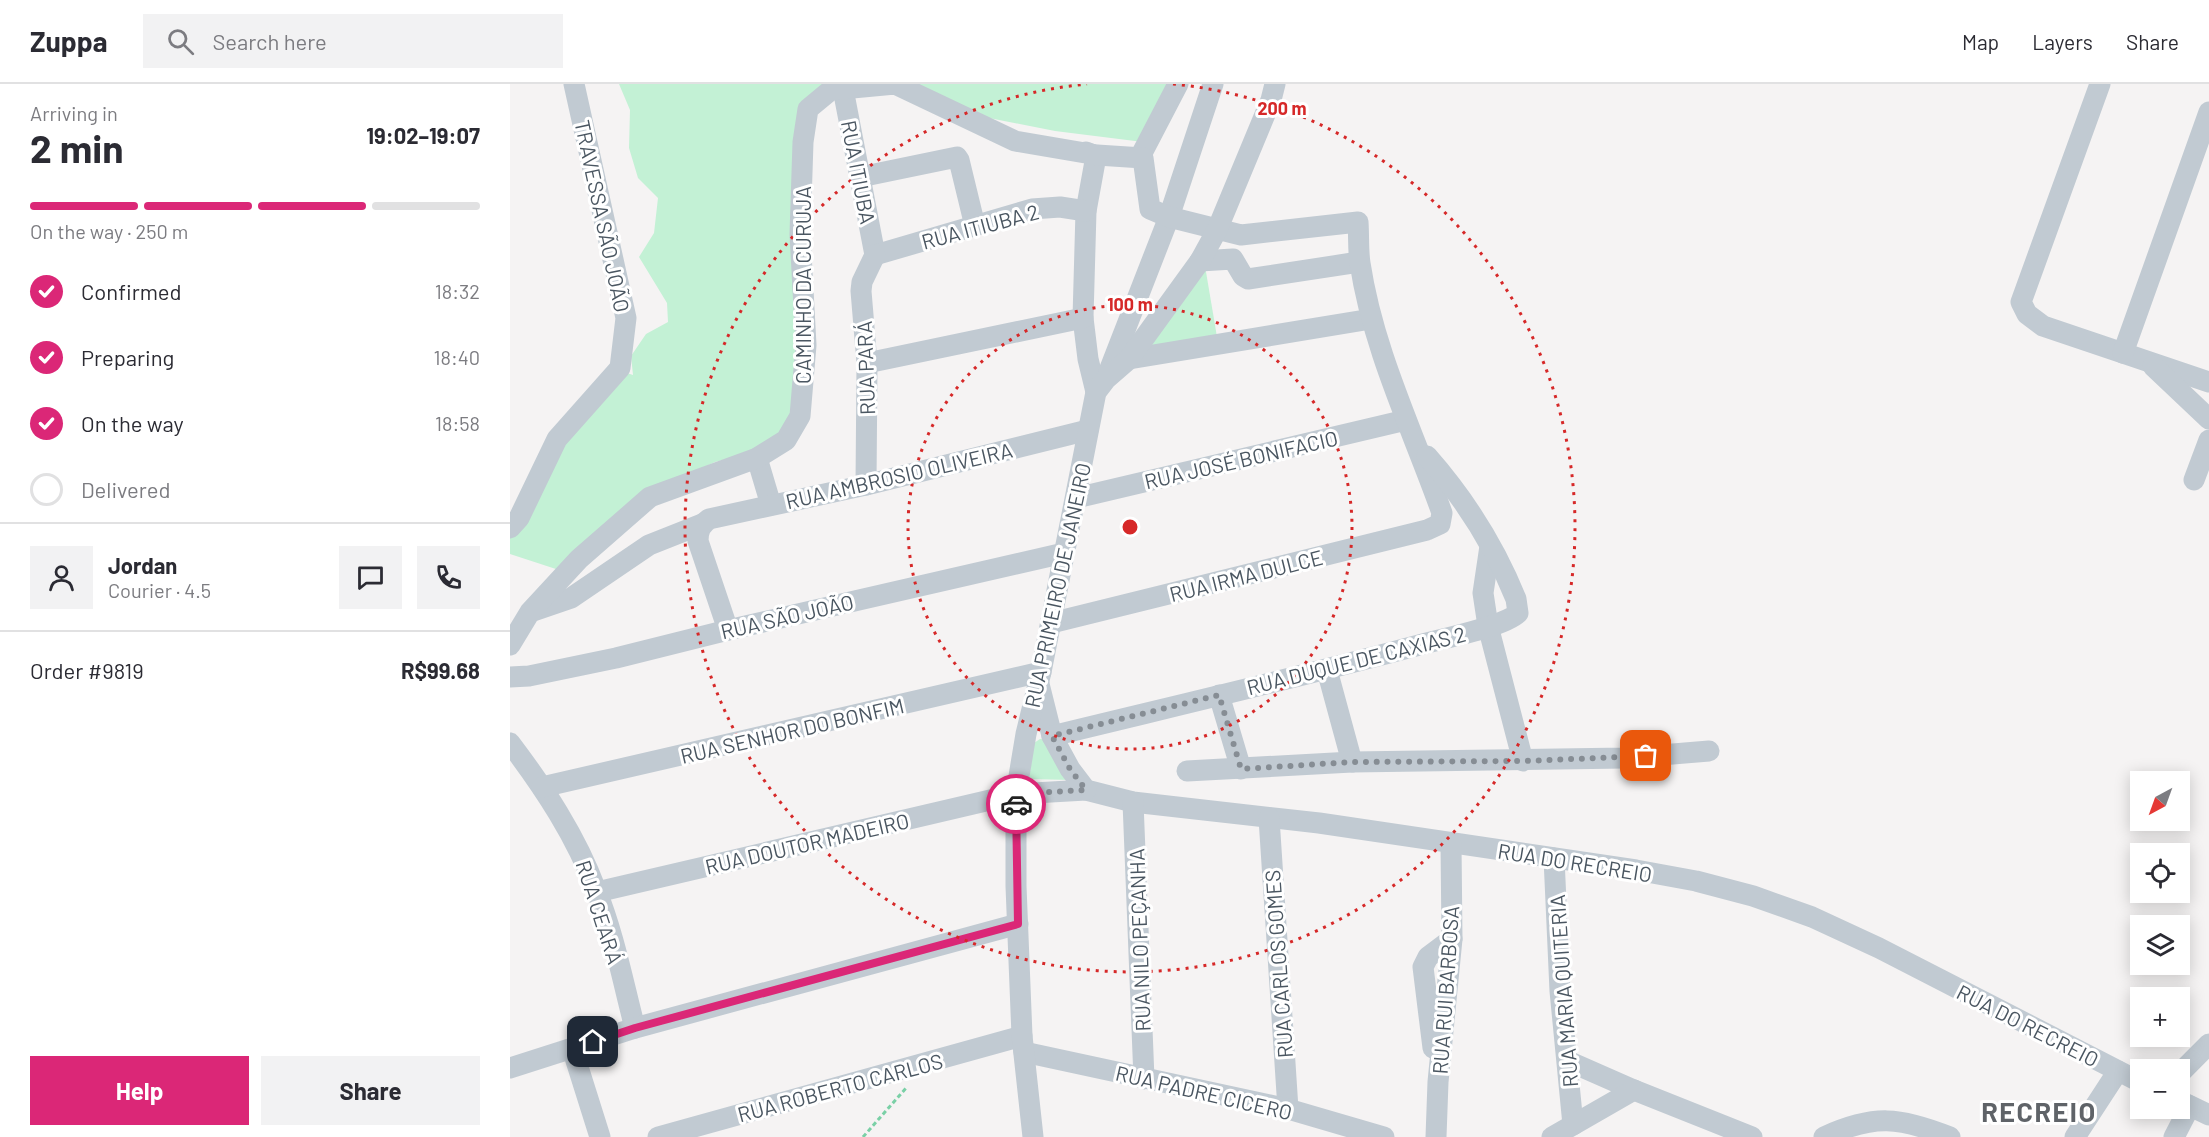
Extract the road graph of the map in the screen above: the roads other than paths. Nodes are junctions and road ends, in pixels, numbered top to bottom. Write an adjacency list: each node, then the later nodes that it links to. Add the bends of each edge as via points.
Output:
1 (574, 84): 37 (street, TRAVESSA SÃO JOÃO, via 626,318 620,368 557,439 519,518)
2 (1178, 84): 9 (street)
3 (1213, 84): 12 (street, RUA PRIMEIRO DE JANEIRO)
4 (1275, 84): 14 (street)
5 (2100, 84): 20 (street, via 2021,302 2027,314 2043,326)
6 (843, 89): 8 (street, CAMINHO DA CURUJA, via 894,84 1015,141); 10 (street, RUA ITIUBA); 31 (street, CAMINHO DA CURUJA, via 831,90 808,109 803,142 800,234 806,345 800,416 786,440)
7 (2209, 112): 20 (street)
8 (1086, 152): 9 (street, CAMINHO DA CURUJA); 11 (street, via 1096,156)
9 (1140, 157): 12 (street, via 1144,159 1150,209)
10 (860, 177): 13 (street, via 957,157); 15 (street, RUA ITIUBA)
11 (1086, 211): 13 (street, RUA ITIUBA 2, via 1032,209); 18 (street)
12 (1169, 217): 14 (street); 25 (street, RUA PRIMEIRO DE JANEIRO)
13 (975, 226): 15 (street, RUA ITIUBA 2)
14 (1217, 230): 16 (street); 17 (street, via 1250,235 1358,221)
15 (875, 255): 23 (street, RUA PARÁ, via 861,291)
16 (1200, 261): 17 (street, via 1233,259 1248,279); 21 (street)
17 (1359, 262): 19 (street)
18 (1083, 318): 23 (street); 25 (street, via 1088,359)
19 (1371, 319): 21 (street); 27 (street)
20 (2123, 353): 22 (street)
21 (1129, 358): 25 (street)
22 (2148, 362): 24 (street); 26 (street)
23 (867, 363): 33 (street, RUA PARÁ)
24 (2209, 382)
25 (1101, 385): 28 (street, RUA PRIMEIRO DE JANEIRO)
26 (2209, 419)
27 (1406, 420): 30 (street); 34 (street, RUA JOSÉ BONIFACIO)
28 (1088, 430): 33 (street, RUA AMBROSIO OLIVEIRA); 34 (street, RUA PRIMEIRO DE JANEIRO)
29 (2209, 440): 32 (street)
30 (1418, 447): 38 (street, via 1447,479); 41 (street, RUA IRMA DULCE, via 1442,513 1440,524)
31 (756, 458): 35 (street); 40 (street, CAMINHO DA CURUJA, via 650,497 579,559)
32 (2194, 480)
33 (866, 485): 35 (street, RUA AMBROSIO OLIVEIRA)
34 (1076, 498): 39 (street, RUA PRIMEIRO DE JANEIRO)
35 (771, 505): 36 (street, RUA AMBROSIO OLIVEIRA)
36 (706, 522): 40 (street, RUA AMBROSIO OLIVEIRA, via 649,546 571,598); 43 (street, via 698,531 698,540)
37 (510, 528)
38 (1490, 546): 42 (street, via 1483,593); 42 (street, RUA DUQUE DE CAXIAS 2, via 1513,590 1518,613)
39 (1064, 553): 41 (street, RUA PRIMEIRO DE JANEIRO); 43 (street, RUA SÃO JOÃO)
40 (531, 612): 44 (street, CAMINHO DA CURUJA)
41 (1051, 623): 47 (street, RUA PRIMEIRO DE JANEIRO)
42 (1488, 626): 45 (street, RUA DUQUE DE CAXIAS 2); 52 (street)
43 (728, 630): 46 (street, RUA SÃO JOÃO, via 573,667)
44 (510, 645)
45 (1327, 670): 48 (street, RUA DUQUE DE CAXIAS 2); 53 (street)
46 (510, 677)
47 (1040, 678): 49 (street); 56 (street, RUA SENHOR DO BONFIM); 58 (street, RUA PRIMEIRO DE JANEIRO)
48 (1219, 695): 49 (street, RUA DUQUE DE CAXIAS 2); 54 (street)
49 (1052, 736): 57 (street)
50 (510, 743): 56 (street, RUA CEARÁ)
51 (1709, 751): 52 (street)
52 (1524, 761): 53 (street)
53 (1352, 762): 54 (street)
54 (1241, 769): 55 (street)
55 (1186, 771)
56 (542, 787): 63 (street, RUA CEARÁ, via 582,856)
57 (1086, 790): 58 (street, RUA DOUTOR MADEIRO); 59 (street, RUA DO RECREIO)
58 (1016, 794): 63 (street, RUA DOUTOR MADEIRO); 64 (street, RUA PRIMEIRO DE JANEIRO)
59 (1133, 802): 60 (street, RUA DO RECREIO); 74 (street, RUA NILO PEÇANHA)
60 (1269, 818): 61 (street, RUA DO RECREIO, via 1319,822); 77 (street, RUA CARLOS GOMES)
61 (1451, 844): 62 (street, RUA DO RECREIO); 84 (street, RUA RUI BARBOSA, via 1452,939)
62 (1554, 858): 69 (street, RUA MARIA QUITERIA, via 1560,991); 72 (street, RUA DO RECREIO, via 1696,881 1812,916)
63 (597, 892): 65 (street, RUA CEARÁ)
64 (1018, 924): 65 (street); 66 (street, RUA PRIMEIRO DE JANEIRO)
65 (635, 1028): 68 (street)
66 (1023, 1044): 74 (street, RUA PADRE CICERO); 81 (street, RUA ROBERTO CARLOS); 82 (street, RUA PRIMEIRO DE JANEIRO)
67 (2209, 1044): 70 (street)
68 (572, 1048): 71 (street); 80 (street)
69 (1568, 1061): 75 (street); 78 (street, RUA MARIA QUITERIA)
70 (2190, 1062)
71 (510, 1068)
72 (2118, 1071): 73 (street, RUA DO RECREIO); 79 (street)
73 (2130, 1077)
74 (1144, 1078): 77 (street, RUA PADRE CICERO)
75 (1634, 1090): 78 (street); 86 (street)
76 (2193, 1108): 90 (street)
77 (1288, 1109): 83 (street, RUA PADRE CICERO)
78 (1573, 1125): 85 (street)
79 (2078, 1132): 89 (street)
80 (600, 1137)
81 (658, 1137)
82 (1033, 1137)
83 (1384, 1137)
84 (1436, 1137)
85 (1552, 1137)
86 (1752, 1137)
87 (1824, 1137): 88 (street, via 1860,1123 1887,1119 1919,1125)
88 (1950, 1137)
89 (2059, 1137)
90 (2174, 1137)

